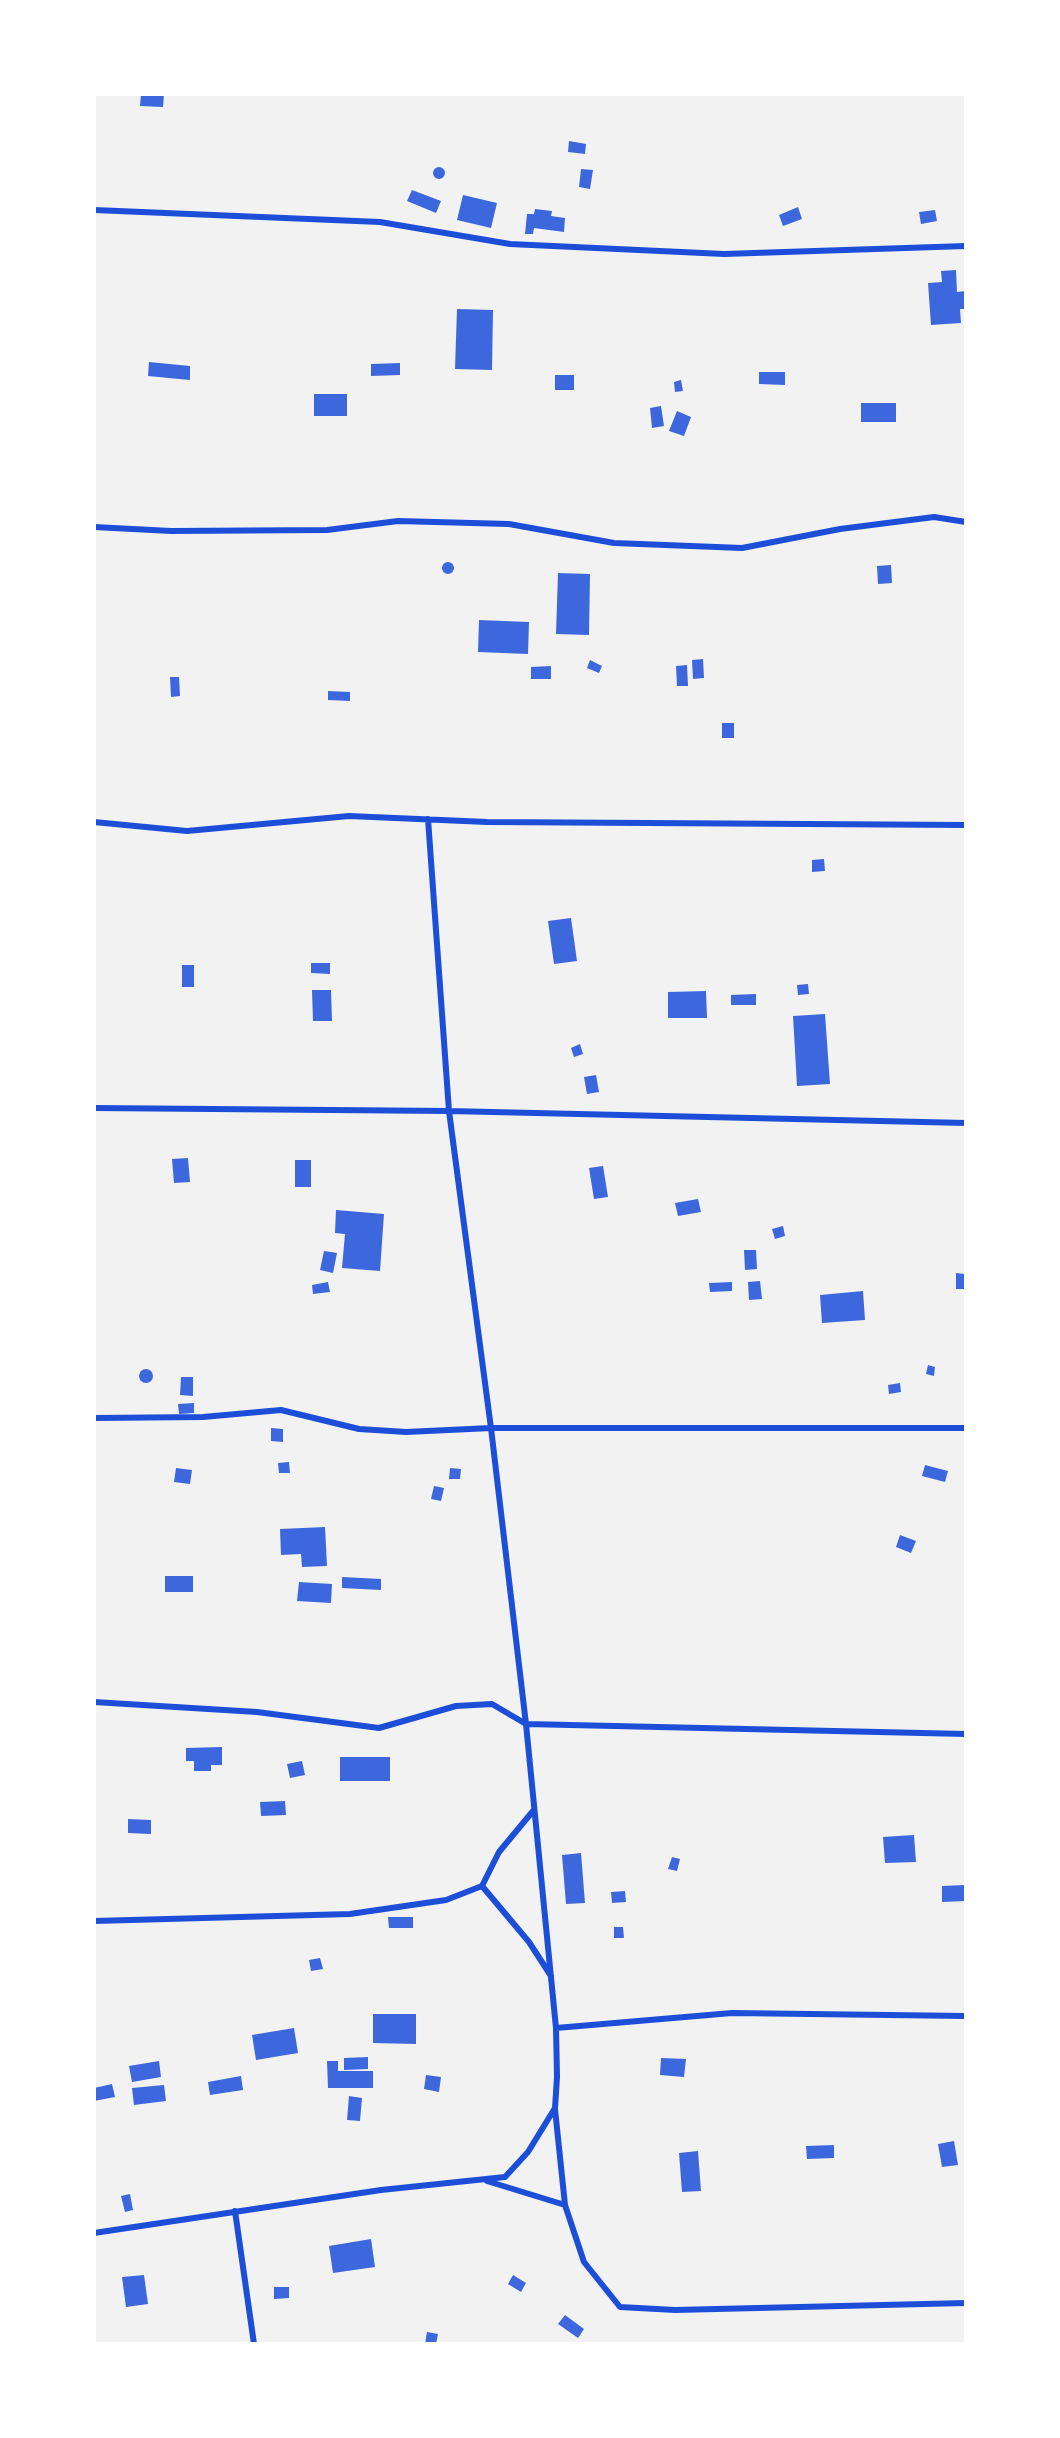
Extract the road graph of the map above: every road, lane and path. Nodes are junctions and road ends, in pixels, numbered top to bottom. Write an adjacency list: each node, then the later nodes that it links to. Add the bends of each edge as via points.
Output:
1 (94, 210): 2 (street, via 381,222 510,244 724,254)
2 (966, 246)
3 (966, 522): 4 (street, via 934,517 742,548 614,543 509,524 398,521 315,530)
4 (94, 527)
5 (428, 819): 6 (street, via 350,816 187,831); 7 (street); 9 (street)
6 (94, 822)
7 (966, 825)
8 (94, 1108): 9 (street)
9 (449, 1111): 10 (street); 12 (street)
10 (966, 1123)
11 (94, 1418): 12 (street, via 203,1417 281,1410 359,1430)
12 (491, 1428): 13 (street); 15 (street)
13 (966, 1428)
14 (94, 1702): 15 (street, via 257,1712 379,1728 456,1706 492,1704)
15 (526, 1724): 16 (street); 17 (street)
16 (966, 1734)
17 (533, 1811): 18 (street, via 499,1852); 20 (street)
18 (482, 1886): 19 (street, via 446,1900 350,1914); 20 (street)
19 (94, 1921)
20 (552, 1978): 22 (street)
21 (966, 2016): 22 (street, via 732,2013)
22 (556, 2028): 23 (street)
23 (555, 2108): 24 (street, via 506,2177); 25 (street)
24 (483, 2180): 25 (street); 26 (street)
25 (565, 2205): 28 (street, via 584,2262 620,2307 675,2310)
26 (235, 2211): 27 (street); 29 (street)
27 (94, 2233)
28 (966, 2303)
29 (254, 2343)

